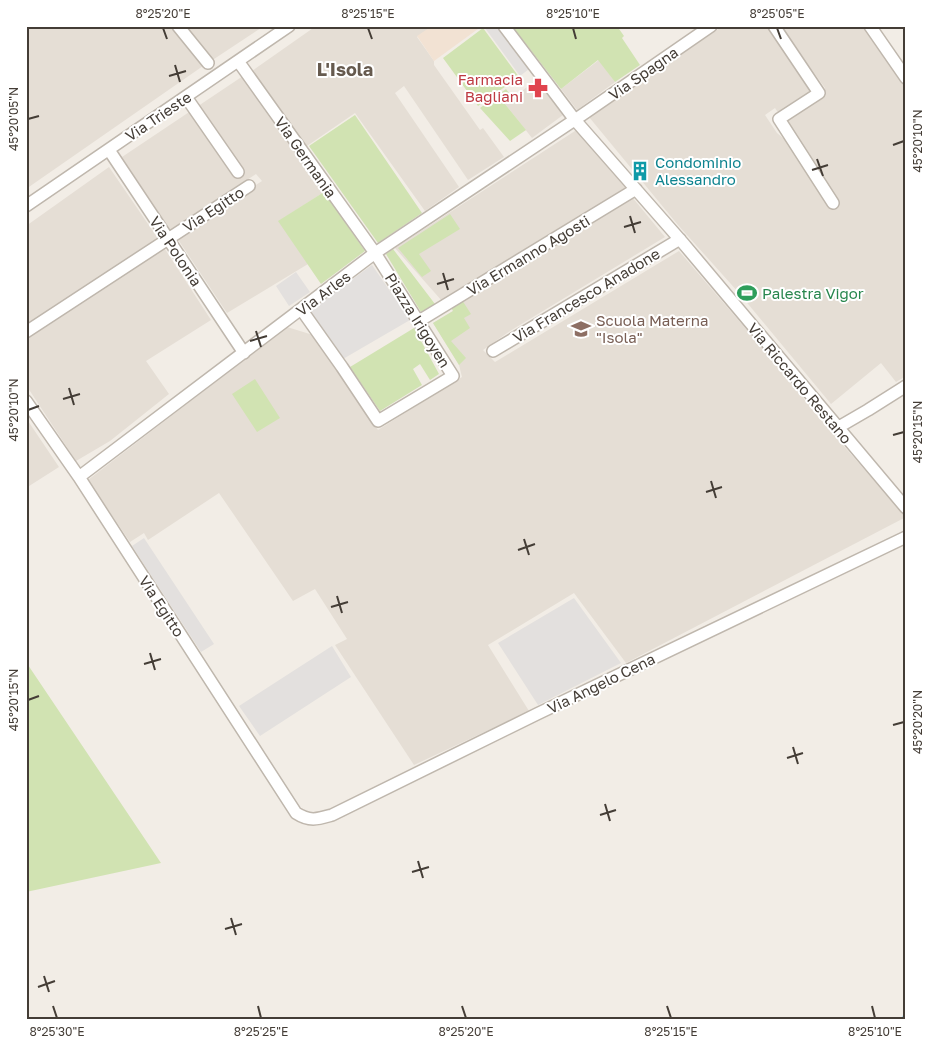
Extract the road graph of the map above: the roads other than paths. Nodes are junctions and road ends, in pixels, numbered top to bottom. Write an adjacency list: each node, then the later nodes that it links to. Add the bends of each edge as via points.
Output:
1 (178, 26): 8 (street)
2 (289, 26): 7 (street, Via Trieste)
3 (504, 26): 11 (street, Via Riccardo Restano)
4 (711, 26): 11 (street, Via Spagna)
5 (774, 26): 16 (street, via 819,93 779,119)
6 (870, 26): 9 (street)
7 (238, 61): 10 (street, Via Trieste); 20 (street, Via Germania)
8 (208, 63)
9 (906, 78)
10 (186, 97): 12 (street, Via Trieste); 13 (street)
11 (575, 120): 15 (street, Via Riccardo Restano); 20 (street, Via Arles)
12 (109, 150): 17 (street, Via Trieste); 18 (street, Via Polonia)
13 (238, 172)
14 (249, 186): 18 (street, Via Egitto)
15 (636, 189): 19 (street, Via Riccardo Restano); 22 (street, Via Ermanno Agosti)
16 (833, 202)
17 (26, 206)
18 (168, 239): 23 (street, Via Egitto); 25 (street, Via Polonia)
19 (680, 239): 24 (street, Via Francesco Anadone); 28 (street, Via Riccardo Restano)
20 (375, 253): 21 (street, Via Arles); 22 (street, Piazza Irigoyen)
21 (301, 309): 22 (street, Piazza Irigoyen, via 378,421 453,376); 25 (street, Via Arles)
22 (419, 321)
23 (26, 332)
24 (493, 352)
25 (244, 353): 29 (street, Via Arles)
26 (906, 386): 28 (street)
27 (26, 400): 29 (street, Via Egitto)
28 (838, 428): 30 (street, Via Riccardo Restano)
29 (79, 477): 32 (street, Via Egitto)
30 (906, 508)
31 (906, 537): 32 (street, Via Angelo Cena, via 332,815 305,819)
32 (296, 814)

